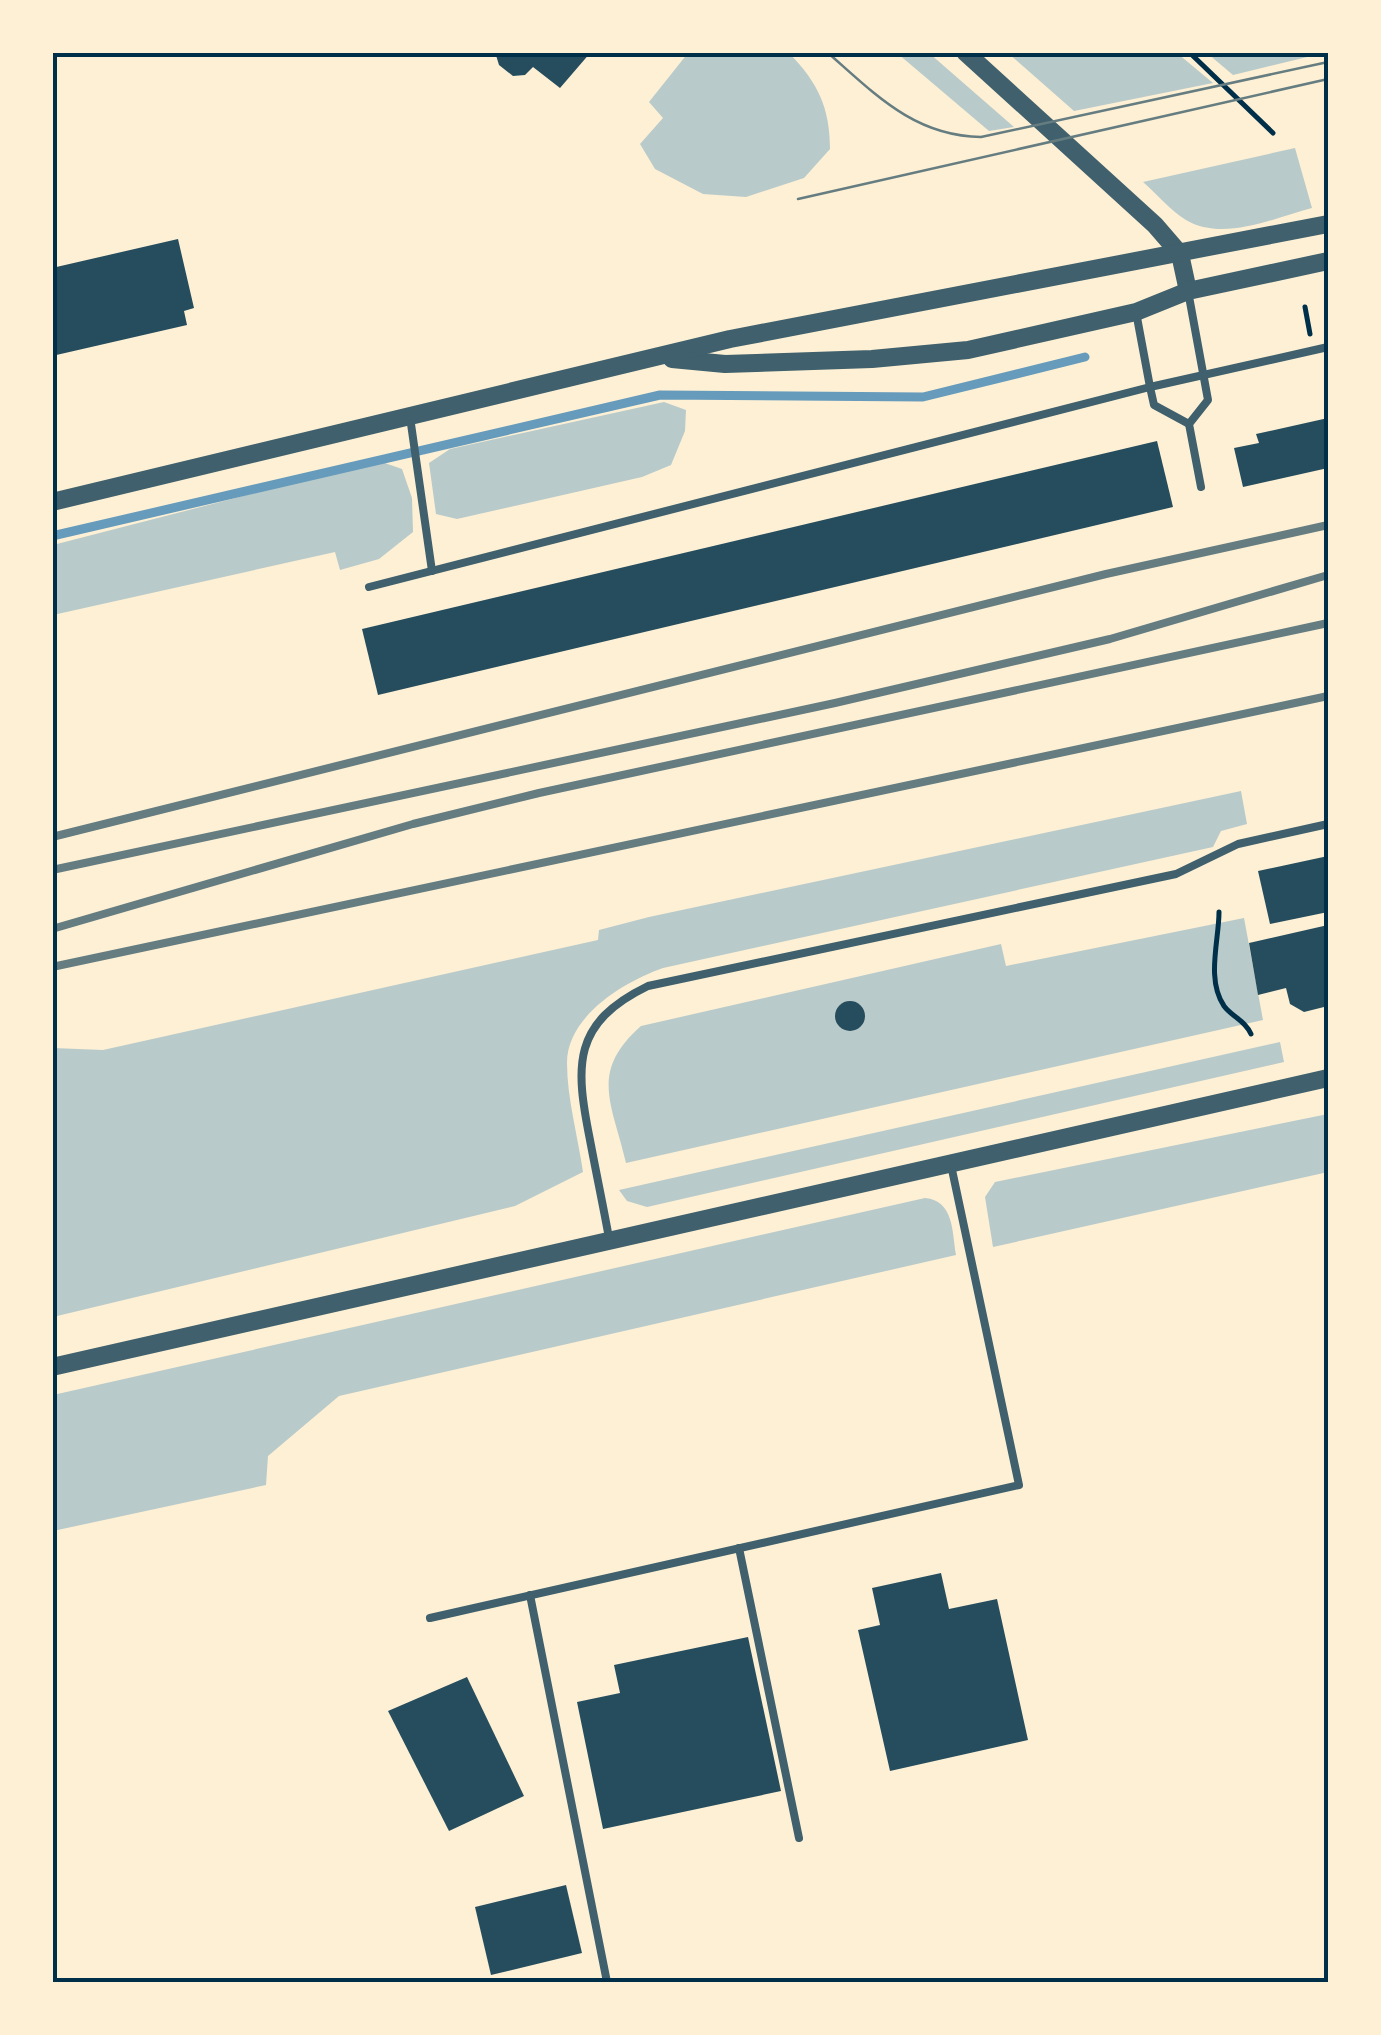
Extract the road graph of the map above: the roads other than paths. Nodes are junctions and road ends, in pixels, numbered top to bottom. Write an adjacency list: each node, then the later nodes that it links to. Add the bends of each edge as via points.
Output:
1 (965, 52): 3 (street, via 1103,174)
2 (1328, 224): 3 (street)
3 (1180, 254): 5 (street); 8 (street)
4 (1328, 262): 5 (street)
5 (1188, 291): 6 (street); 9 (lane)
6 (1136, 312): 8 (street, via 968,350 872,360 724,364); 10 (lane)
7 (1328, 347): 9 (lane)
8 (656, 358): 11 (street)
9 (1204, 375): 10 (lane); 12 (lane, via 1208,400)
10 (1150, 387): 12 (lane, via 1154,405); 15 (lane)
11 (410, 414): 14 (street); 15 (lane)
12 (1189, 424): 13 (lane)
13 (1200, 486)
14 (52, 502)
15 (432, 570): 16 (lane)
16 (369, 586)
17 (1328, 824): 20 (lane, via 1238,844 1176,874 648,986 618,1001 594,1026 582,1053 580,1086)
18 (1328, 1078): 19 (street)
19 (950, 1162): 20 (street); 22 (lane, via 1018,1485)
20 (609, 1238): 21 (street)
21 (52, 1367)
22 (740, 1548): 23 (lane); 25 (lane)
23 (530, 1595): 24 (lane); 26 (lane)
24 (430, 1618)
25 (799, 1838)
26 (606, 1982)

